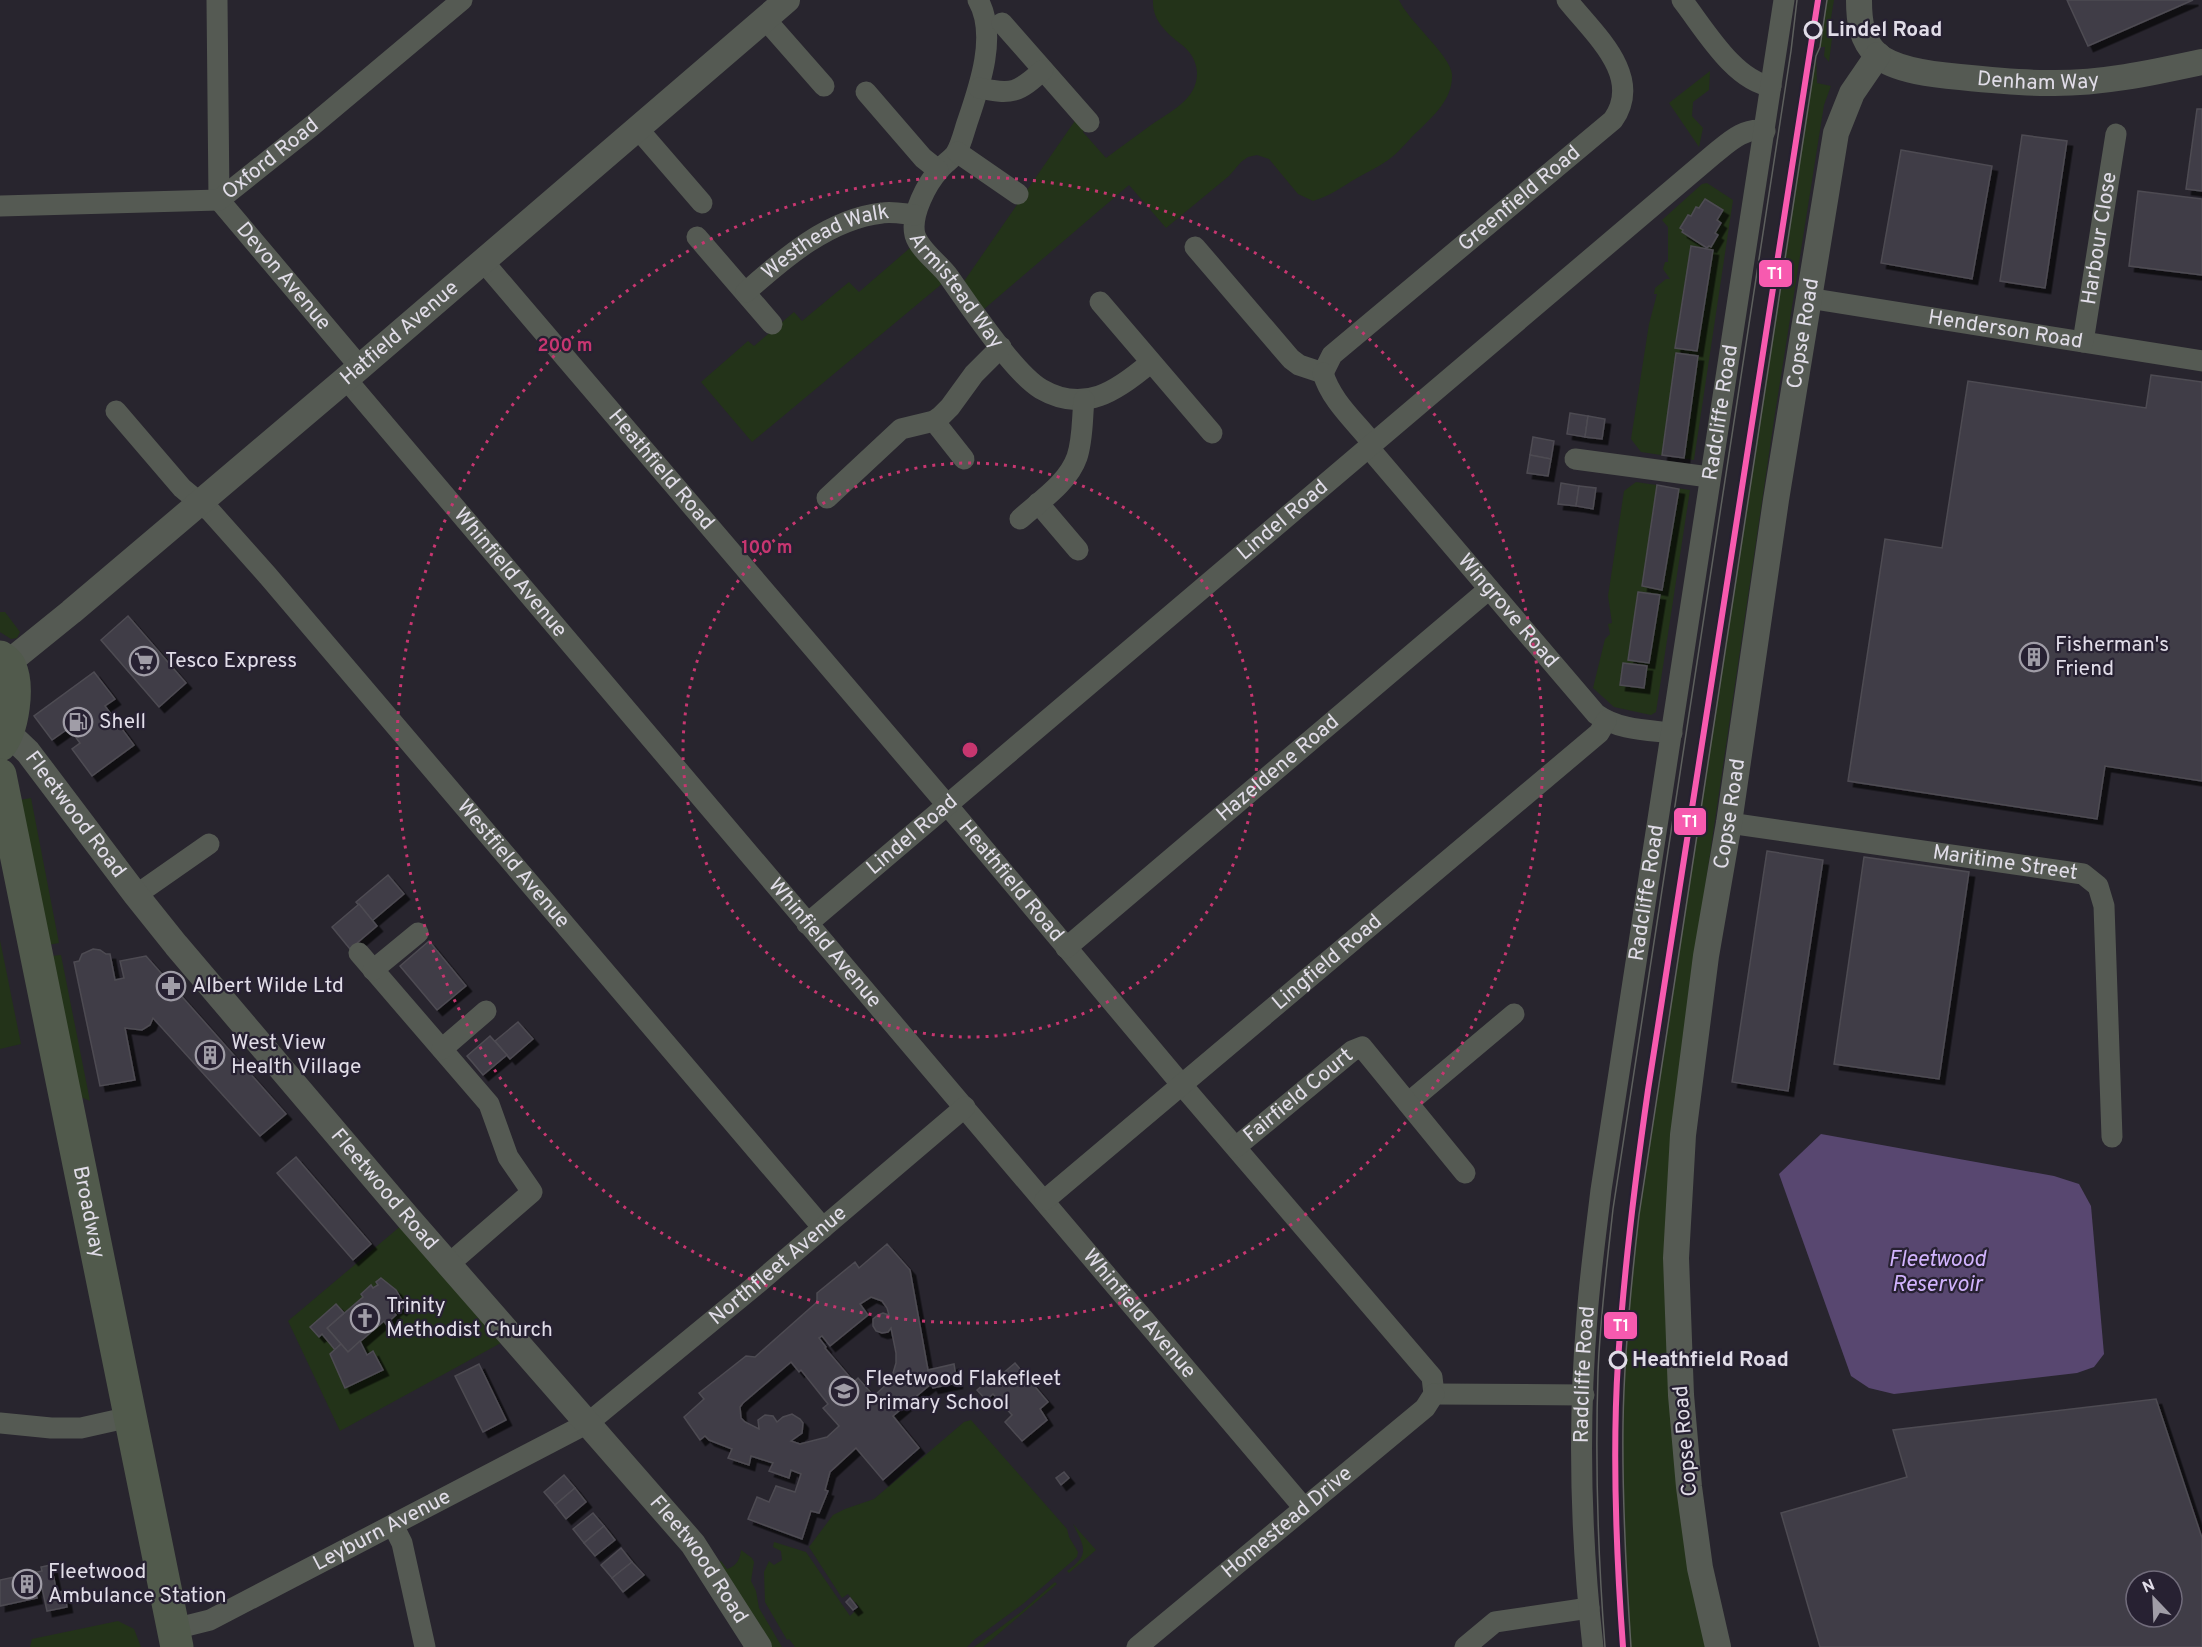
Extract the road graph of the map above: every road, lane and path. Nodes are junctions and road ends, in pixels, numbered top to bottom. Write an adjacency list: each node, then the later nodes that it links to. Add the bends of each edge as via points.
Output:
1 (217, 0): 25 (street)
2 (462, 0): 25 (street, Oxford Road)
3 (788, 0): 9 (street, Hatfield Avenue)
4 (978, 0): 16 (street, Armistead Way, via 986,31)
5 (1568, 0): 41 (street, Greenfield Road, via 1617,64 1624,85 1620,110 1559,167 1332,355)
6 (1682, 0): 15 (street, via 1745,76)
7 (1784, 0): 15 (street, Radcliffe Road)
8 (1859, 0): 11 (street, via 1864,37)
9 (765, 19): 14 (street); 19 (street, Hatfield Avenue)
10 (1002, 23): 13 (street)
11 (1878, 55): 12 (street, Denham Way, via 1897,65 1934,75 2049,83 2132,76); 33 (street, Copse Road, via 1852,93 1836,133)
12 (2202, 62)
13 (1043, 70): 16 (street, via 1014,92); 18 (street)
14 (824, 86)
15 (1771, 86): 20 (street, Radcliffe Road)
16 (979, 88): 22 (street, Armistead Way)
17 (866, 92): 23 (street)
18 (1089, 122)
19 (638, 129): 26 (street); 31 (street, Hatfield Avenue)
20 (1765, 131): 46 (street, Lindel Road, via 1754,129 1738,135 1714,154); 49 (street, Radcliffe Road)
21 (2116, 134): 36 (street, Harbour Close)
22 (957, 152): 23 (street, Armistead Way); 24 (street)
23 (938, 170): 28 (street, Armistead Way)
24 (1018, 194)
25 (219, 200): 27 (street, Oxford Road); 40 (street, Devon Avenue)
26 (702, 203)
27 (0, 206)
28 (915, 215): 32 (street, Westhead Walk, via 884,212 823,232); 37 (street, Armistead Way, via 918,242)
29 (697, 237): 32 (street, Westhead Walk)
30 (1195, 247): 41 (street, via 1291,359)
31 (482, 260): 40 (street, Hatfield Avenue); 61 (street, Heathfield Road)
32 (746, 292): 35 (street, Westhead Walk)
33 (1808, 297): 36 (street, Henderson Road); 62 (street, Copse Road)
34 (1100, 302): 39 (street)
35 (772, 324)
36 (2083, 342): 38 (street, Henderson Road)
37 (1001, 347): 42 (street, Armistead Way, via 1037,387 1067,399); 44 (street)
38 (2202, 361)
39 (1150, 363): 42 (street, Armistead Way, via 1115,389); 45 (street)
40 (353, 373): 51 (street, Hatfield Avenue); 66 (street, Whinfield Avenue)
41 (1323, 373): 46 (street, via 1333,395)
42 (1083, 400): 52 (street, via 1080,441 1072,467)
43 (116, 411): 51 (street, Westfield Avenue, via 182,488)
44 (934, 421): 47 (street); 50 (street, via 901,429)
45 (1212, 433)
46 (1371, 446): 55 (street, Wingrove Road); 61 (street, Lindel Road)
47 (964, 459)
48 (1575, 459): 49 (street)
49 (1709, 477): 58 (street, Radcliffe Road)
50 (827, 498)
51 (200, 503): 56 (street, Hatfield Avenue, via 54,627); 81 (street, Westfield Avenue, via 283,594)
52 (1038, 503): 53 (street); 54 (street)
53 (1020, 519)
54 (1078, 550)
55 (1489, 589): 57 (street, Wingrove Road); 68 (street, Hazeldene Road)
56 (4, 660): 59 (main road, via 14,688)
57 (1606, 721): 58 (street); 74 (street, Lingfield Road, via 1599,733)
58 (1672, 733): 84 (street, Radcliffe Road, via 1608,1139 1587,1318)
59 (4, 739): 65 (street, Fleetwood Road, via 28,752)
60 (0, 775): 64 (main road, Broadway)
61 (948, 806): 66 (street, Lindel Road); 68 (street, Heathfield Road)
62 (1729, 823): 77 (street, Maritime Street, via 2083,874 2098,886 2104,906); 97 (street, Copse Road, via 1706,956 1683,1135 1676,1258 1689,1487 1700,1568)
63 (209, 844): 65 (street)
64 (10, 868): 85 (main road, Broadway)
65 (136, 895): 82 (street, Fleetwood Road)
66 (807, 924): 76 (street, Whinfield Avenue)
67 (418, 933): 70 (street)
68 (1066, 948): 74 (street, Heathfield Road)
69 (358, 953): 70 (street)
70 (373, 970): 73 (street)
71 (486, 1011): 73 (street)
72 (1514, 1014): 75 (street)
73 (442, 1049): 82 (street, via 489,1104 508,1157 532,1192)
74 (1181, 1084): 78 (street, Heathfield Road); 80 (street, Lingfield Road)
75 (1408, 1103): 78 (street, Fairfield Court, via 1362,1047); 79 (street, Fairfield Court)
76 (964, 1107): 80 (street, Whinfield Avenue); 81 (street, Northfleet Avenue)
77 (2112, 1137)
78 (1236, 1147): 83 (street, Heathfield Road, via 1432,1377)
79 (1464, 1173)
80 (1045, 1200): 88 (street, Whinfield Avenue)
81 (823, 1228): 87 (street, Northfleet Avenue)
82 (449, 1264): 87 (street, Fleetwood Road)
83 (1434, 1394): 84 (street); 88 (street, Homestead Drive, via 1425,1408)
84 (1584, 1395): 90 (street, Radcliffe Road, via 1584,1530)
85 (130, 1417): 86 (street, via 81,1428); 91 (main road, Broadway)
86 (0, 1423)
87 (588, 1423): 89 (street, Leyburn Avenue); 93 (street, Fleetwood Road, via 693,1544)
88 (1304, 1508): 94 (street, Homestead Drive)
89 (393, 1525): 91 (street, Leyburn Avenue); 92 (street, via 402,1543)
90 (1589, 1608): 95 (street, via 1495,1622); 96 (street, Radcliffe Road)
91 (176, 1638)
92 (424, 1647)
93 (759, 1647)
94 (1137, 1647)
95 (1465, 1647)
96 (1593, 1647)
97 (1718, 1647)

